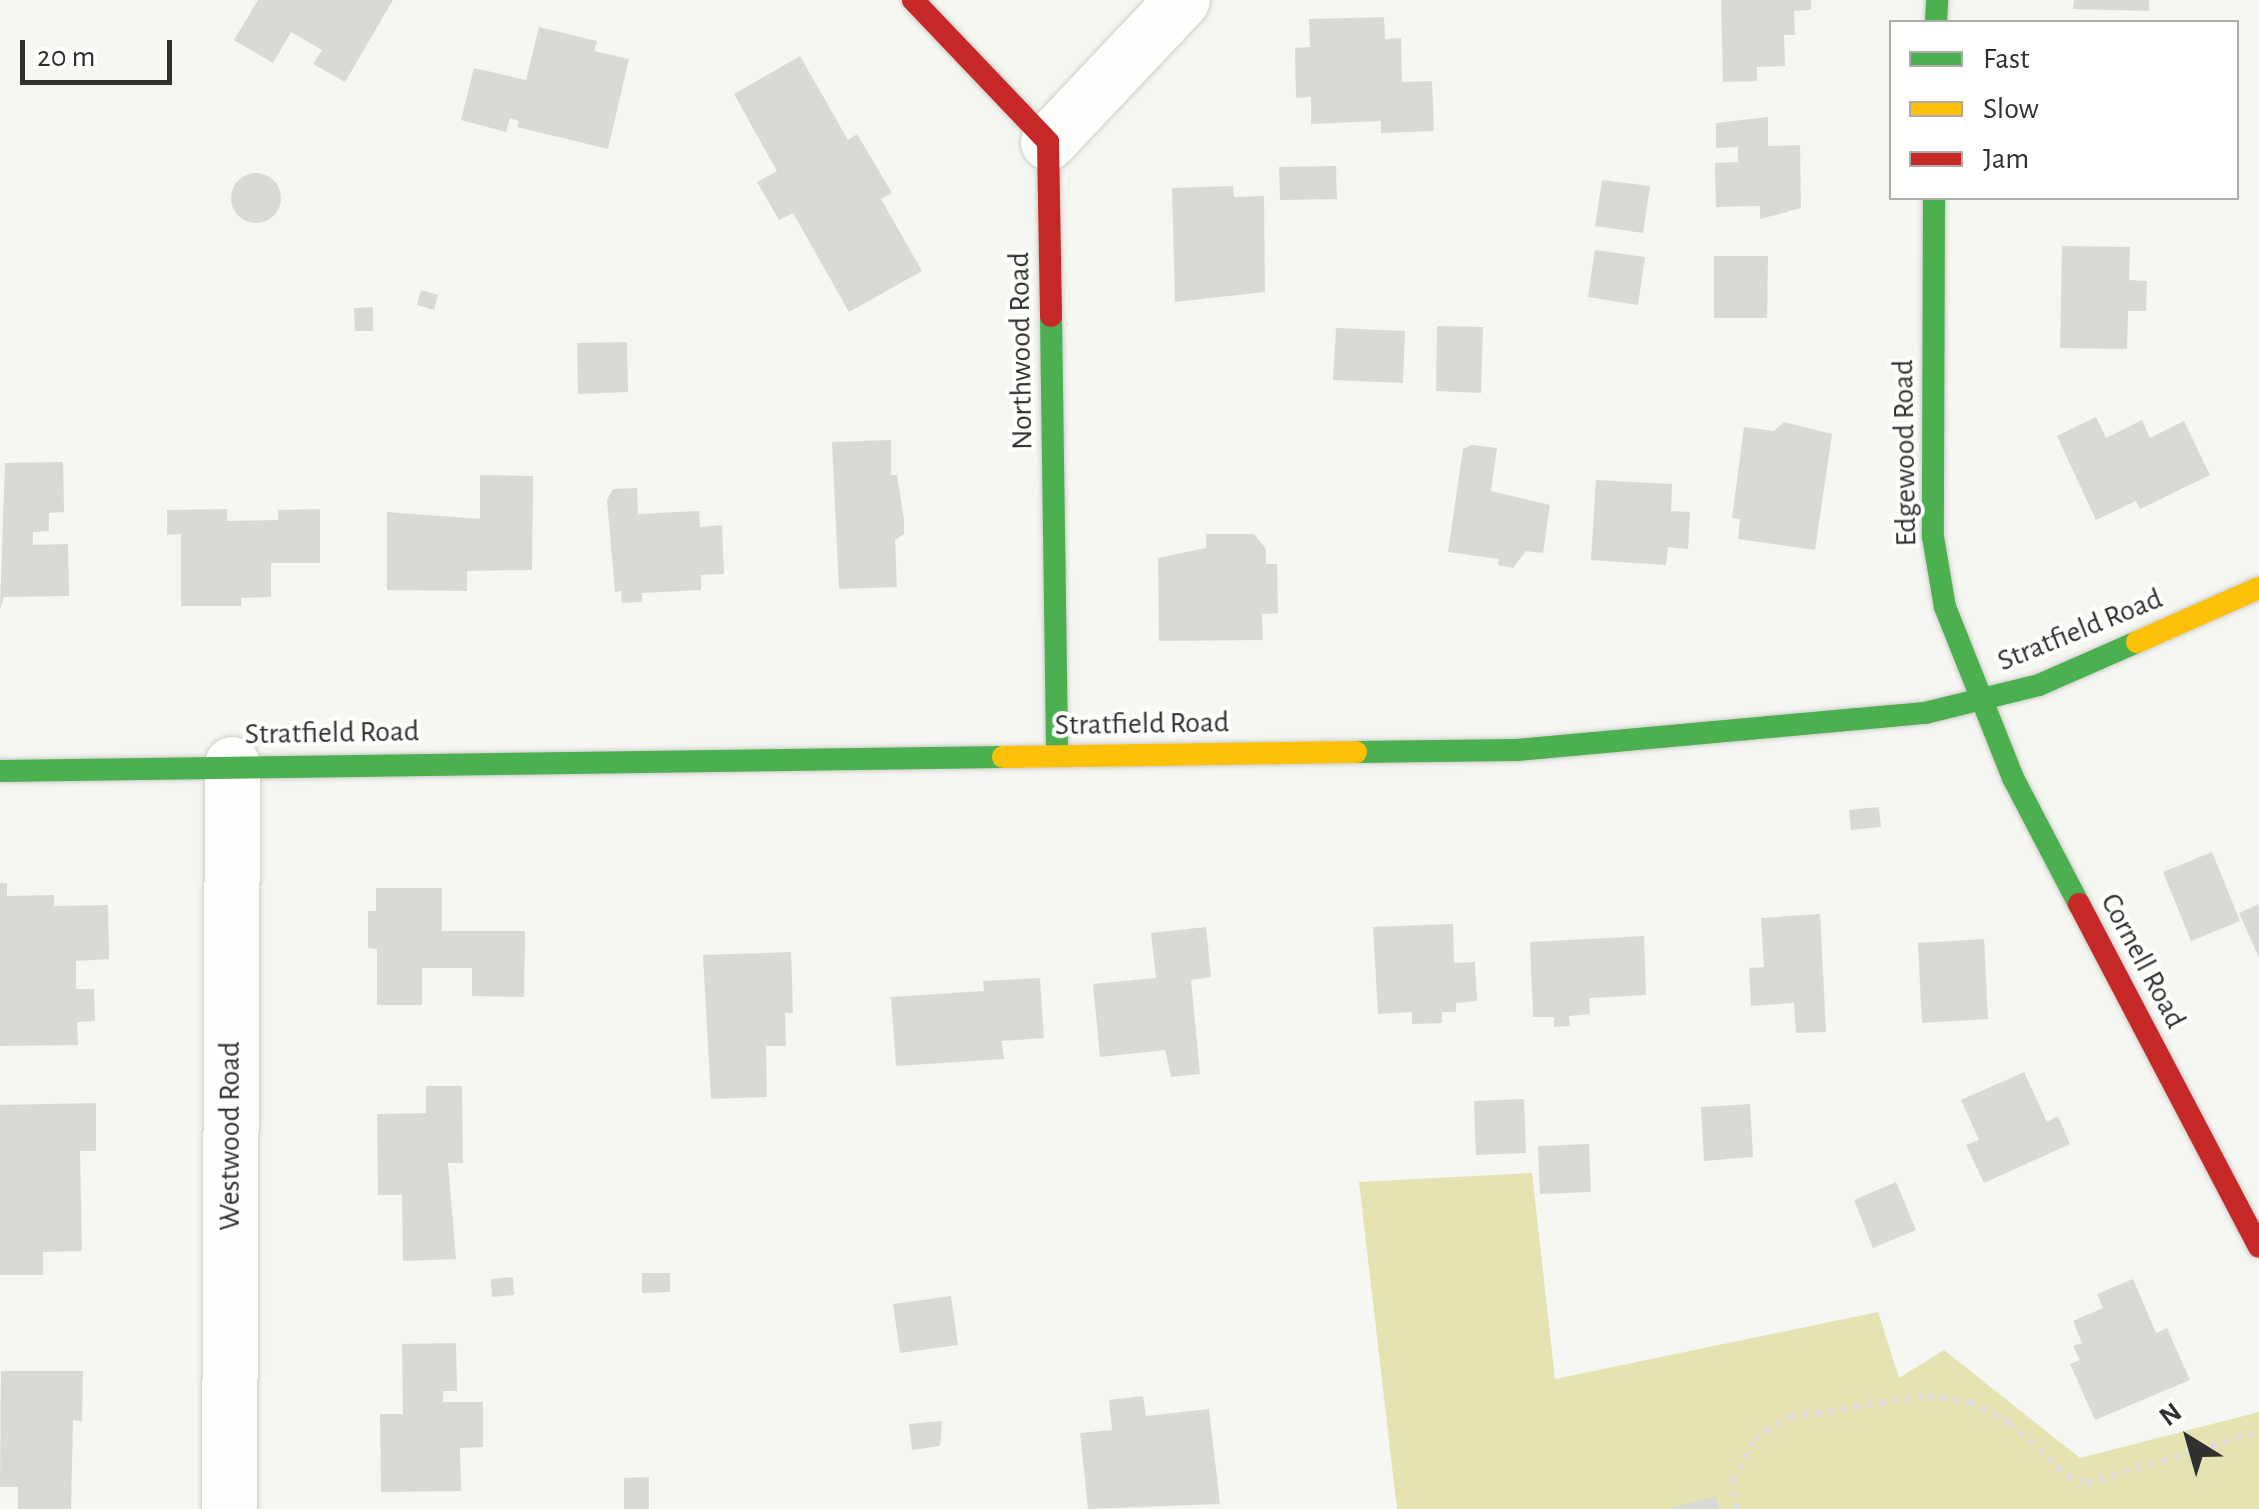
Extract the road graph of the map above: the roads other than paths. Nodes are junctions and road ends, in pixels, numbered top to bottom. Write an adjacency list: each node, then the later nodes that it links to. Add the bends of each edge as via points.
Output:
1 (913, 0): 3 (main road)
2 (1182, 0): 3 (street)
3 (1048, 142): 7 (main road, Northwood Road)
4 (1934, 200): 6 (main road, Edgewood Road, via 1933,537 1945,607)
5 (2259, 588): 6 (main road, Stratfield Road, via 2040,685)
6 (1982, 699): 7 (main road, Stratfield Road, via 1925,714 1517,750); 10 (main road, Cornell Road, via 2013,778)
7 (1057, 755): 8 (main road, Stratfield Road)
8 (232, 764): 9 (main road, Stratfield Road); 11 (street, Westwood Road)
9 (0, 771)
10 (2259, 1246)
11 (229, 1509)

